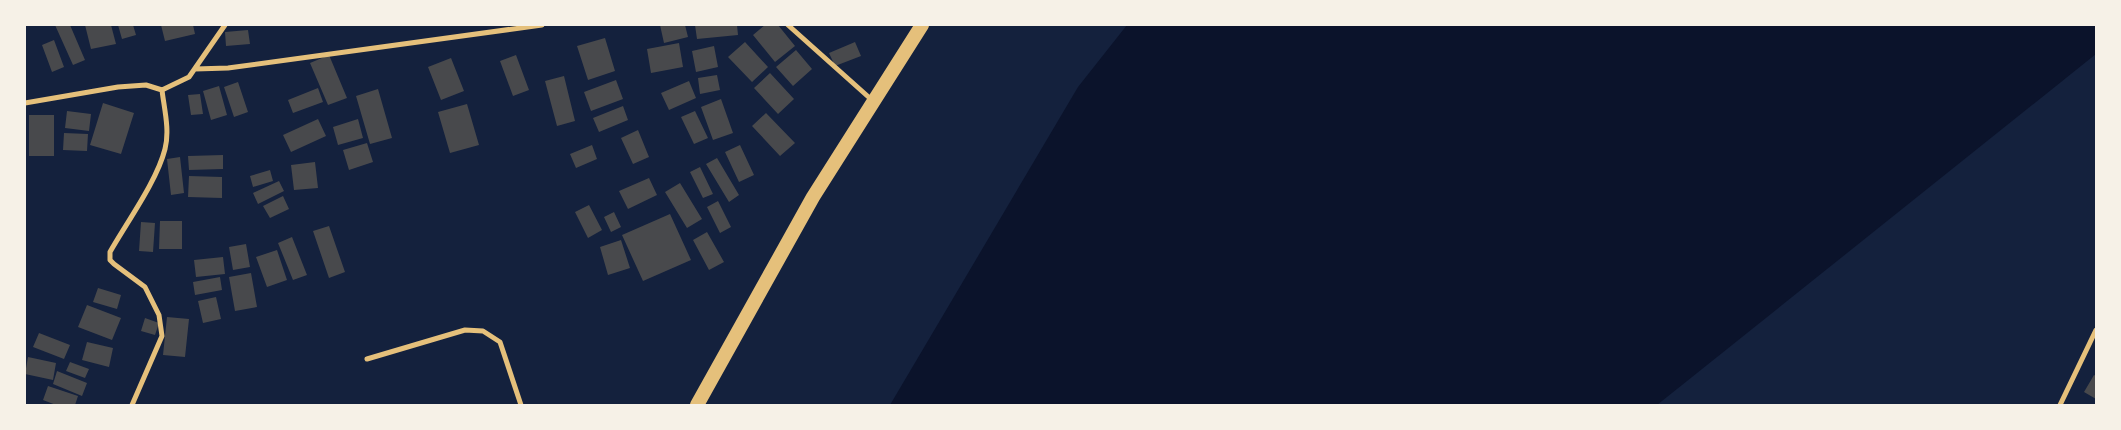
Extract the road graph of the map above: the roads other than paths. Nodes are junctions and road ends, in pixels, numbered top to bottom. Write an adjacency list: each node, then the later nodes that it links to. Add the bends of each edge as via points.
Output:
1 (225, 25): 5 (street)
2 (542, 25): 5 (street, via 228,68)
3 (788, 25): 7 (street)
4 (922, 25): 7 (highway)
5 (195, 69): 6 (street, via 184,81)
6 (162, 90): 8 (street, via 146,85 118,87); 11 (street, via 166,148 110,252 110,260 145,287 159,315 162,336)
7 (873, 101): 13 (highway, via 814,197)
8 (25, 103)
9 (2096, 330): 14 (street)
10 (367, 359): 12 (street, via 465,330 483,331 500,342)
11 (132, 405)
12 (521, 405)
13 (697, 405)
14 (2060, 405)

